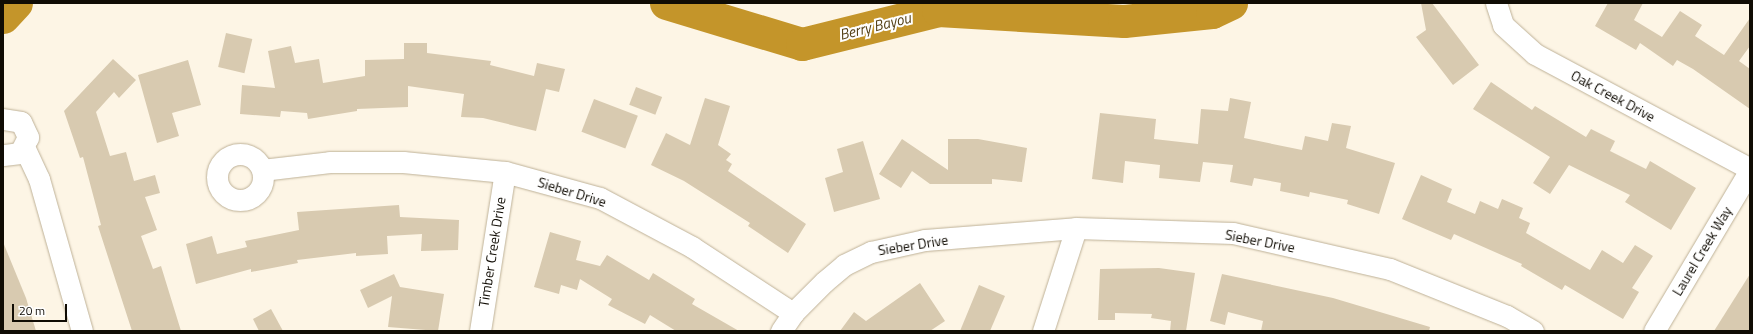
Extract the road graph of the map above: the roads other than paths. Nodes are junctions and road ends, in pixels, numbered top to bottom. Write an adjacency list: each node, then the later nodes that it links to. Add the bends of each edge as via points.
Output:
1 (1496, 3): 6 (street, Oak Creek Drive, via 1502,25 1536,54)
2 (3, 119): 3 (street, via 15,119 25,126 28,137)
3 (25, 149): 4 (street, via 14,156); 10 (street, via 39,179)
4 (3, 155)
5 (262, 170): 7 (street, Sieber Drive, via 330,162 403,162)
6 (1750, 170): 15 (street, Laurel Creek Way)
7 (505, 172): 9 (street, Sieber Drive, via 600,198 692,247); 11 (street, Timber Creek Drive)
8 (1076, 228): 9 (street, Sieber Drive, via 925,240 870,252 844,265); 13 (street); 14 (street, Sieber Drive, via 1233,234 1390,269 1507,316)
9 (793, 312): 12 (street)
10 (82, 331)
11 (480, 331)
12 (781, 331)
13 (1043, 331)
14 (1533, 331)
15 (1654, 331)

